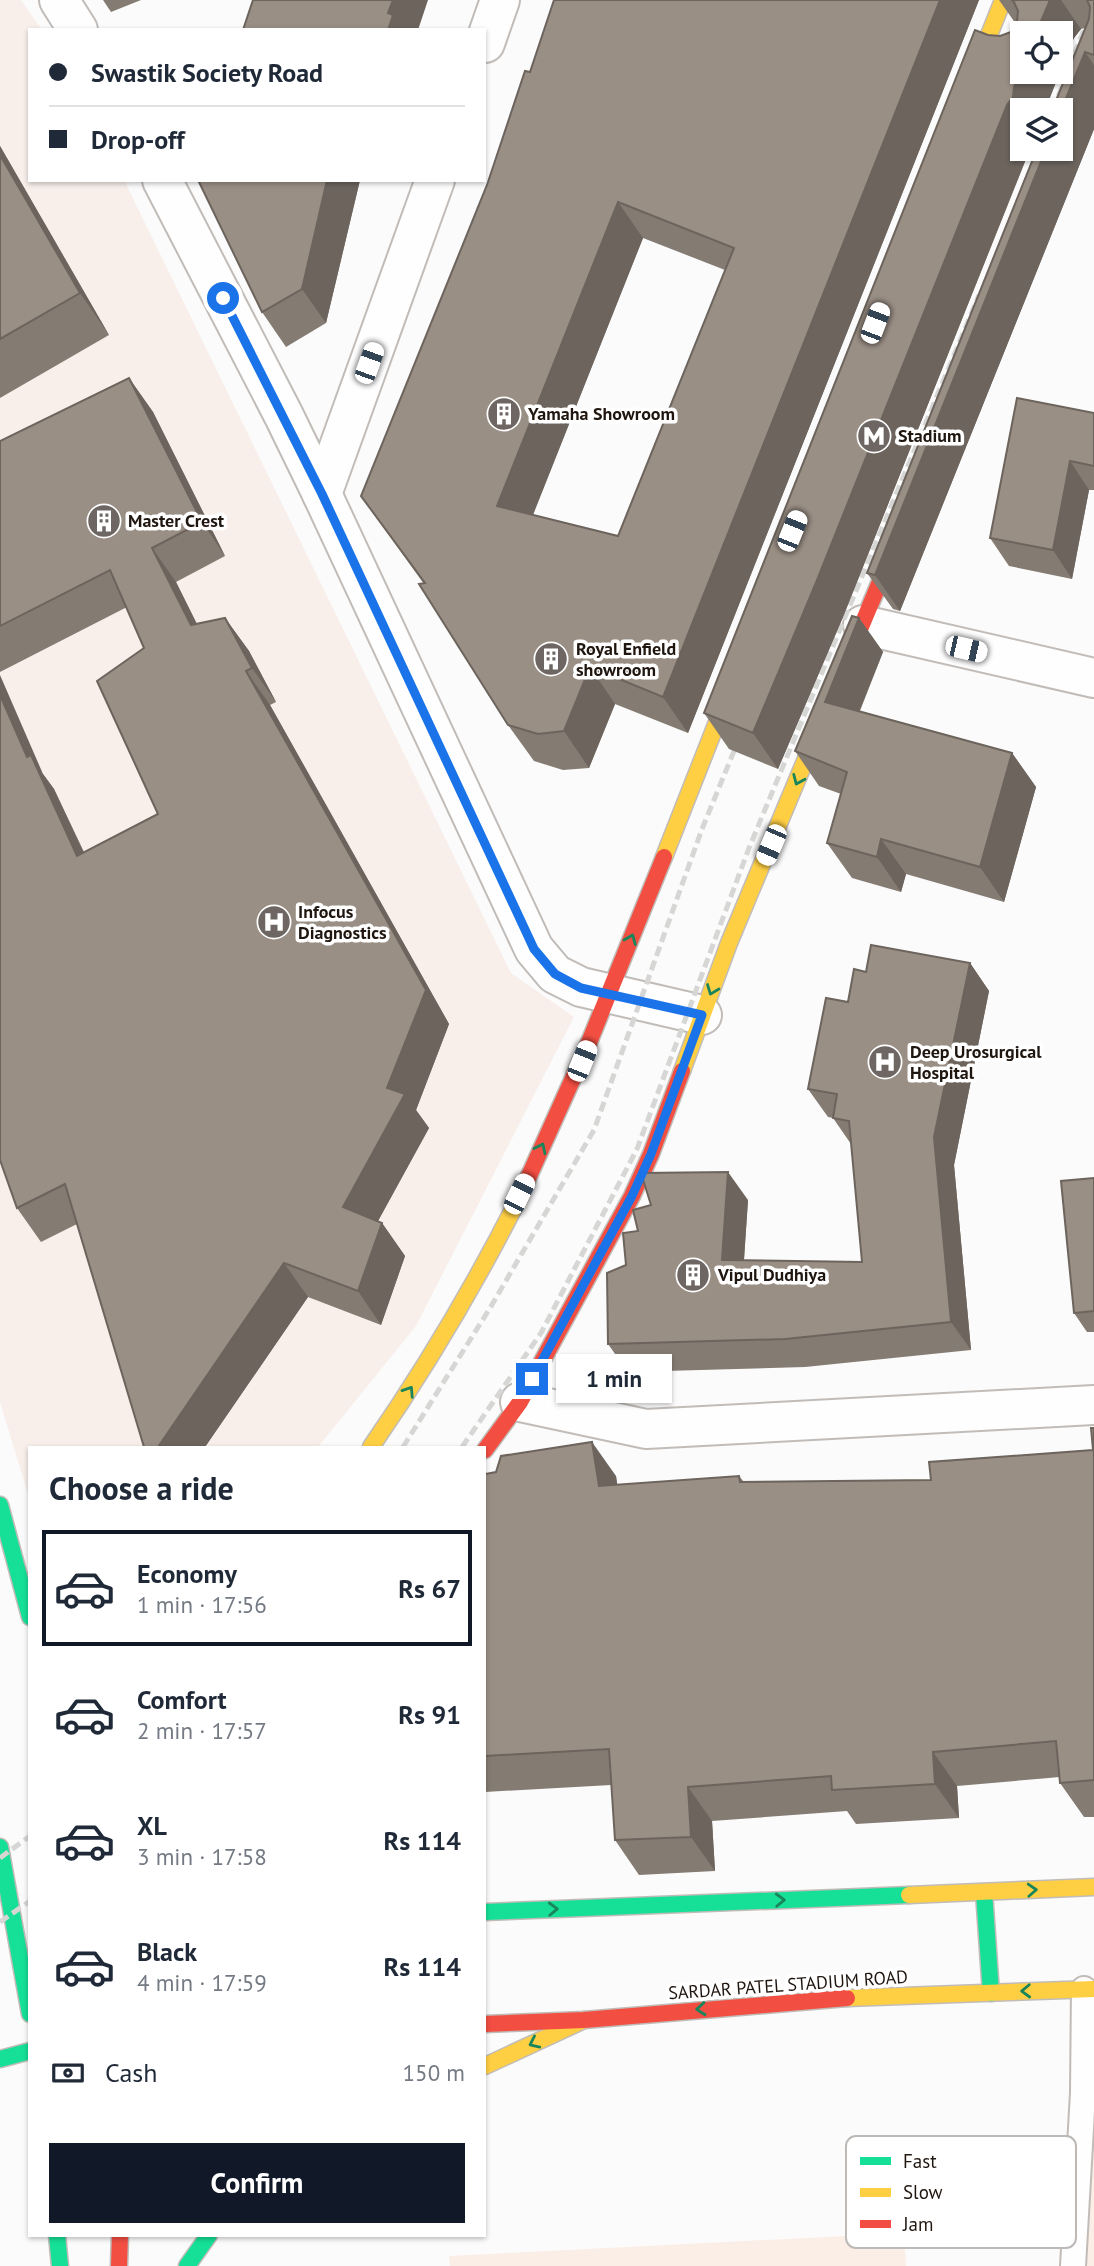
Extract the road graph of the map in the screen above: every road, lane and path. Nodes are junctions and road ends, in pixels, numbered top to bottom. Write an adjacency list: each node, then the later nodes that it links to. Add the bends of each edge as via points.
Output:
1 (59, 0): 4 (street)
2 (500, 0): 5 (street)
3 (1003, 0): 8 (main road, via 994,39)
4 (77, 28)
5 (486, 40)
6 (1090, 57): 7 (main road, via 1081,81)
7 (1073, 75)
8 (963, 102)
9 (163, 182): 11 (street)
10 (434, 182): 11 (street)
11 (322, 494): 16 (street, via 534,949 555,974 581,988)
12 (904, 522): 13 (main road)
13 (863, 625): 15 (street); 17 (main road, one-way to 17)
14 (741, 662): 16 (main road, one-way to 14)
15 (1094, 678)
16 (609, 995): 17 (street); 20 (main road, one-way to 16, via 412,1388 487,1260 573,1083)
17 (702, 1015): 18 (main road, via 632,1196)
18 (520, 1402): 19 (street, via 646,1429); 21 (main road)
19 (1094, 1405)
20 (371, 1446)
21 (486, 1449)
22 (0, 1505): 23 (main road)
23 (28, 1610)
24 (0, 1847): 29 (main road)
25 (1094, 1887): 26 (main road, one-way to 25)
26 (984, 1892): 27 (main road, one-way to 26); 32 (main road)
27 (486, 1912)
28 (26, 1914): 29 (main road)
29 (23, 1943): 30 (main road); 33 (main road)
30 (0, 1951)
31 (1089, 1989): 32 (main road, SARDAR PATEL STADIUM ROAD, one-way to 32); 39 (lane)
32 (992, 1993): 34 (main road, SARDAR PATEL STADIUM ROAD, one-way to 34, via 817,1999)
33 (28, 1994)
34 (584, 2020): 35 (main road, SARDAR PATEL STADIUM ROAD); 38 (main road, one-way to 38)
35 (486, 2024)
36 (28, 2052): 37 (main road)
37 (0, 2059)
38 (486, 2066)
39 (1076, 2214)
40 (57, 2237): 44 (main road)
41 (120, 2237): 45 (main road)
42 (208, 2237): 46 (main road)
43 (1074, 2248): 47 (lane)
44 (60, 2266)
45 (120, 2266)
46 (187, 2266)
47 (1073, 2266)

